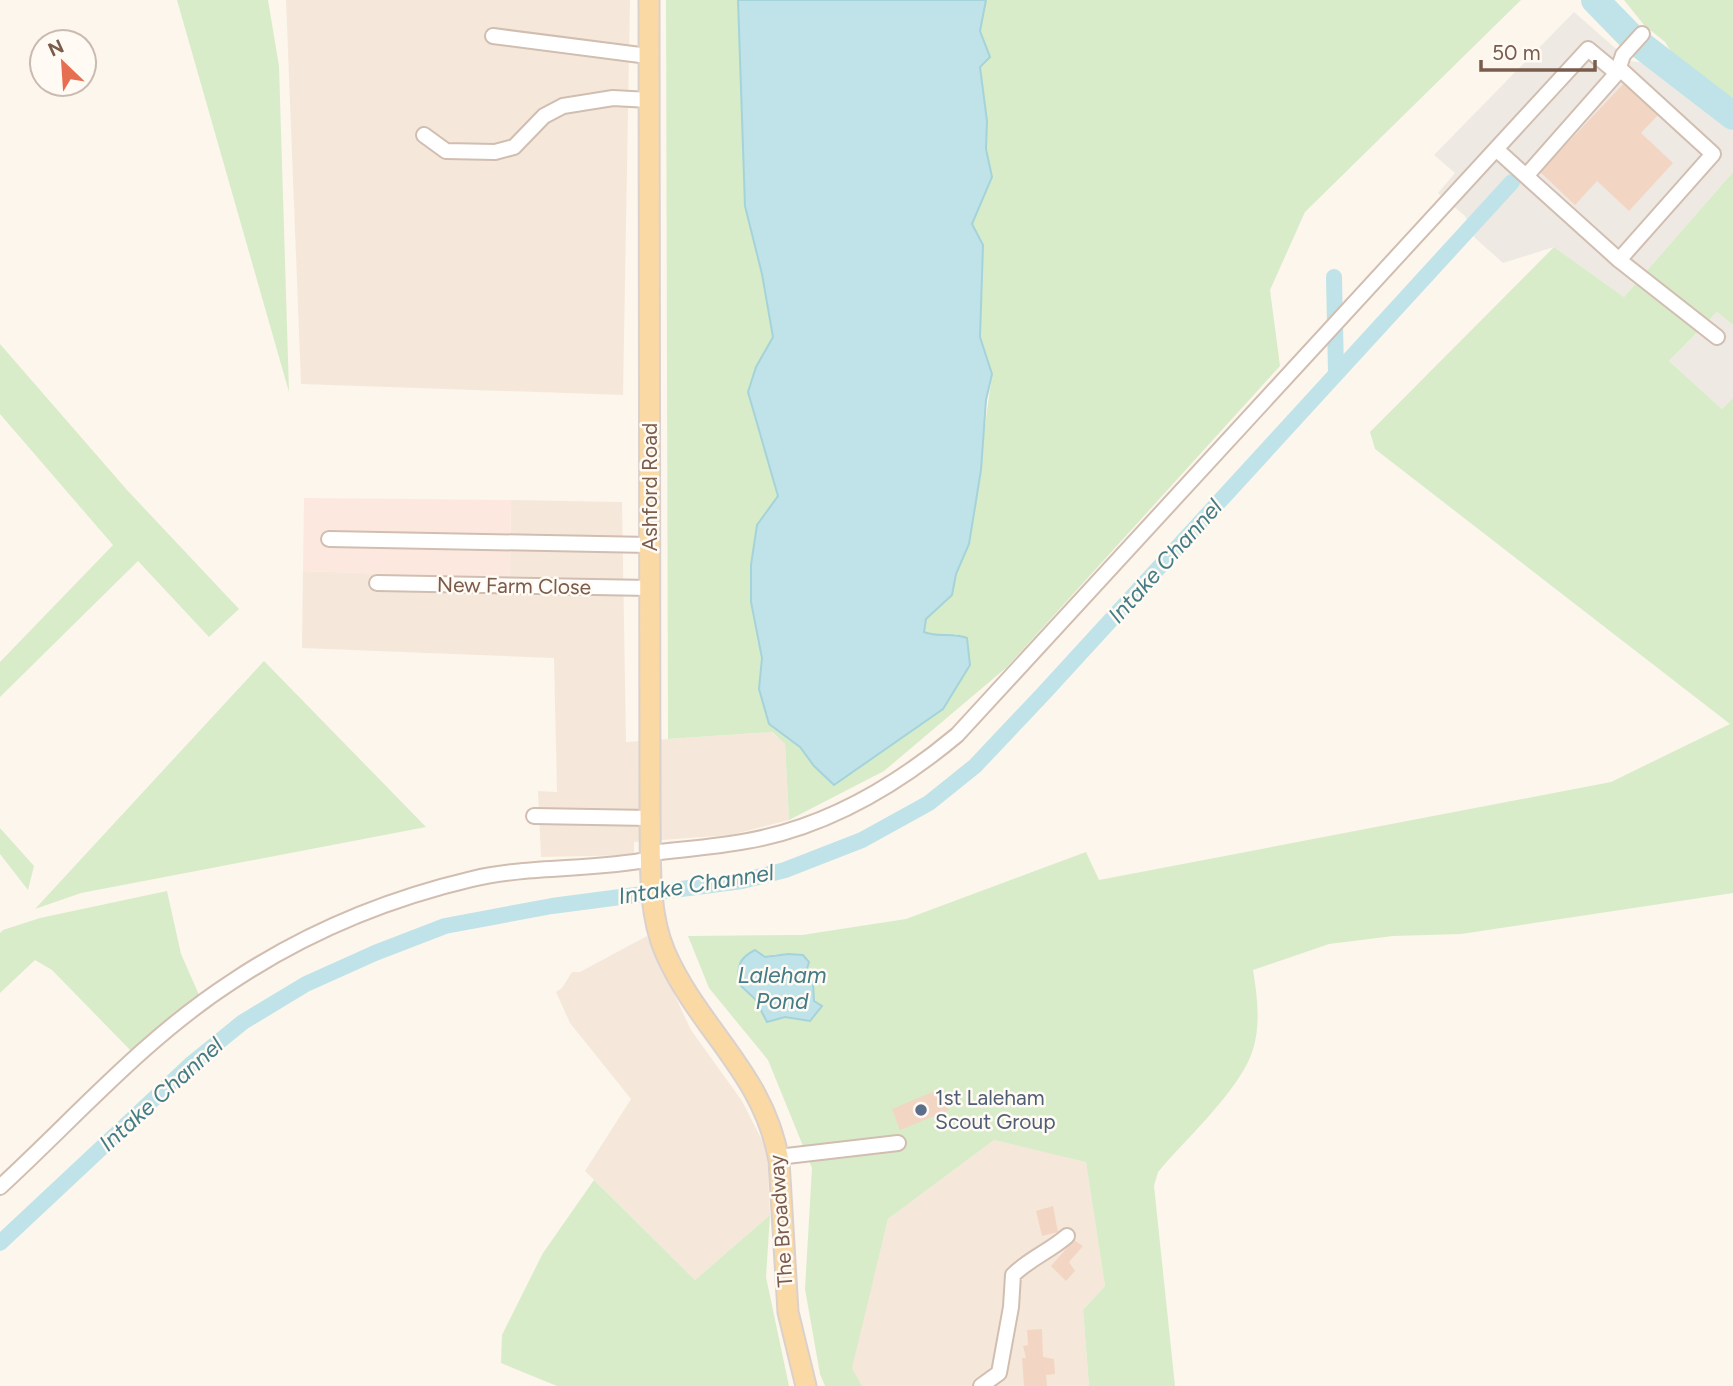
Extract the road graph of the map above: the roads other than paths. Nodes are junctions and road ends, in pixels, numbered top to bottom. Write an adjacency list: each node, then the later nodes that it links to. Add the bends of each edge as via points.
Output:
1 (649, 0): 4 (main road, Ashford Road)
2 (1642, 34): 5 (street, via 1623,55)
3 (493, 36): 4 (street, via 524,45)
4 (648, 56): 6 (main road, Ashford Road)
5 (1618, 71): 8 (street, via 1588,49); 9 (street); 10 (street, via 1713,154)
6 (649, 100): 7 (street, via 613,98 563,106 544,116 514,146 495,152 446,151); 13 (main road, Ashford Road)
7 (424, 135)
8 (1496, 149): 9 (street); 18 (street, via 957,735 870,799 749,841)
9 (1526, 176): 10 (street)
10 (1619, 260): 11 (street)
11 (1717, 337)
12 (329, 539): 13 (street)
13 (650, 545): 15 (main road, Ashford Road)
14 (377, 583): 15 (street, New Farm Close)
15 (651, 588): 17 (main road, Ashford Road)
16 (534, 816): 17 (street)
17 (650, 818): 18 (main road, Ashford Road)
18 (651, 860): 19 (main road, Ashford Road); 22 (street, via 475,878 362,914 291,947 228,984 173,1027)
19 (656, 918): 21 (main road, The Broadway, via 664,950 695,1007 767,1112)
20 (898, 1143): 21 (street)
21 (778, 1157): 24 (main road, The Broadway, via 788,1312)
22 (0, 1187)
23 (1067, 1236): 25 (street, via 1013,1275 999,1373)
24 (806, 1386)
25 (981, 1386)

